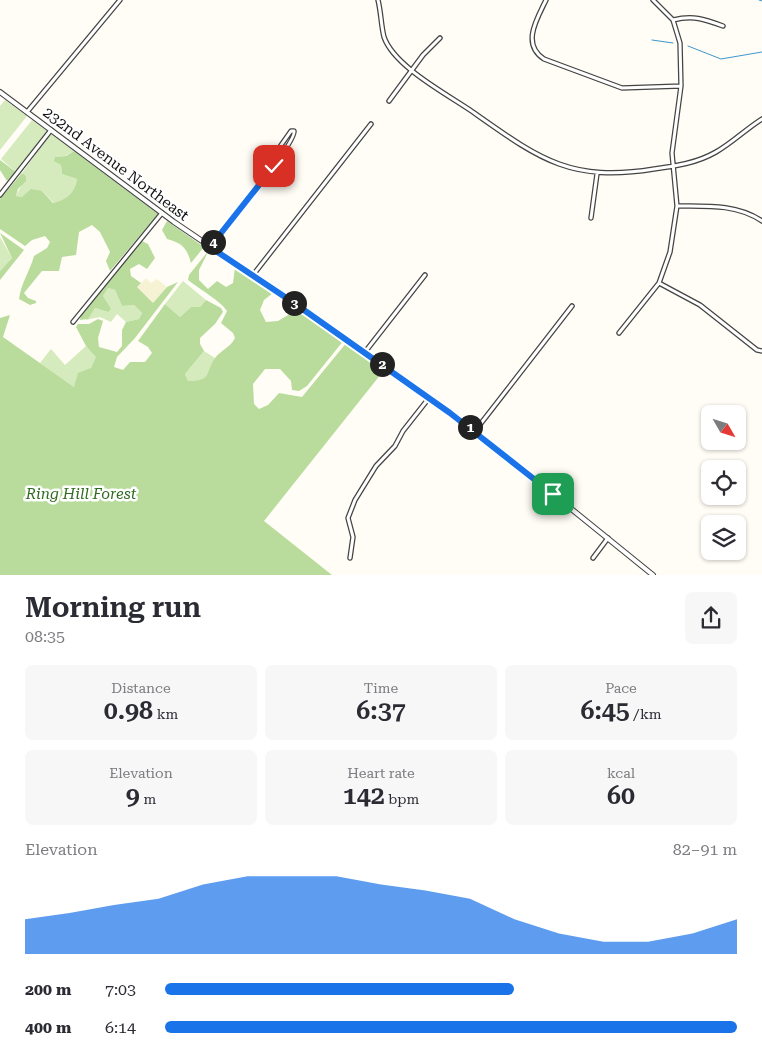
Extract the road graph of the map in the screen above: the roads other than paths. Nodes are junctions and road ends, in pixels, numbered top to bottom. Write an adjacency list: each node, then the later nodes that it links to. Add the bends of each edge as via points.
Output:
1 (120, 0): 12 (street)
2 (378, 0): 8 (street, via 385,40 392,53)
3 (546, 0): 9 (street, via 532,32 534,51 544,59 610,86 630,89)
4 (653, 0): 5 (street)
5 (673, 20): 6 (street, via 699,17); 9 (street, via 680,43)
6 (723, 26)
7 (440, 38): 8 (street)
8 (412, 70): 11 (street); 18 (street, via 528,150 552,162)
9 (681, 86): 17 (street, via 672,143)
10 (0, 92): 12 (street, 232nd Avenue Northeast)
11 (389, 101)
12 (27, 112): 15 (street, 232nd Avenue Northeast)
13 (762, 118): 17 (street, via 716,152)
14 (371, 124): 25 (street)
15 (51, 130): 19 (street); 21 (street, 232nd Avenue Northeast)
16 (279, 158): 16 (street, via 294,138 294,131 291,130 279,148); 24 (street)
17 (674, 166): 18 (street); 20 (street)
18 (597, 174): 22 (street)
19 (0, 195)
20 (678, 206): 23 (street, via 734,208 749,212); 27 (street, via 670,252)
21 (162, 213): 24 (street, 232nd Avenue Northeast); 29 (street)
22 (591, 218)
23 (762, 221)
24 (210, 247): 25 (street, 232nd Avenue Northeast)
25 (253, 275): 32 (street, 232nd Avenue Northeast)
26 (425, 275): 32 (street)
27 (659, 283): 30 (street); 31 (street, via 700,305)
28 (572, 306): 36 (street)
29 (73, 322)
30 (619, 334)
31 (762, 351)
32 (365, 352): 33 (street, 232nd Avenue Northeast)
33 (377, 361): 34 (street); 35 (street, 232nd Avenue Northeast)
34 (374, 366)
35 (429, 398): 36 (street, 232nd Avenue Northeast); 38 (street, via 395,446 376,466 355,500 348,518 353,537)
36 (475, 431): 37 (street, 232nd Avenue Northeast)
37 (608, 538): 39 (street); 40 (street, 232nd Avenue Northeast)
38 (350, 558)
39 (593, 558)
40 (653, 575)

